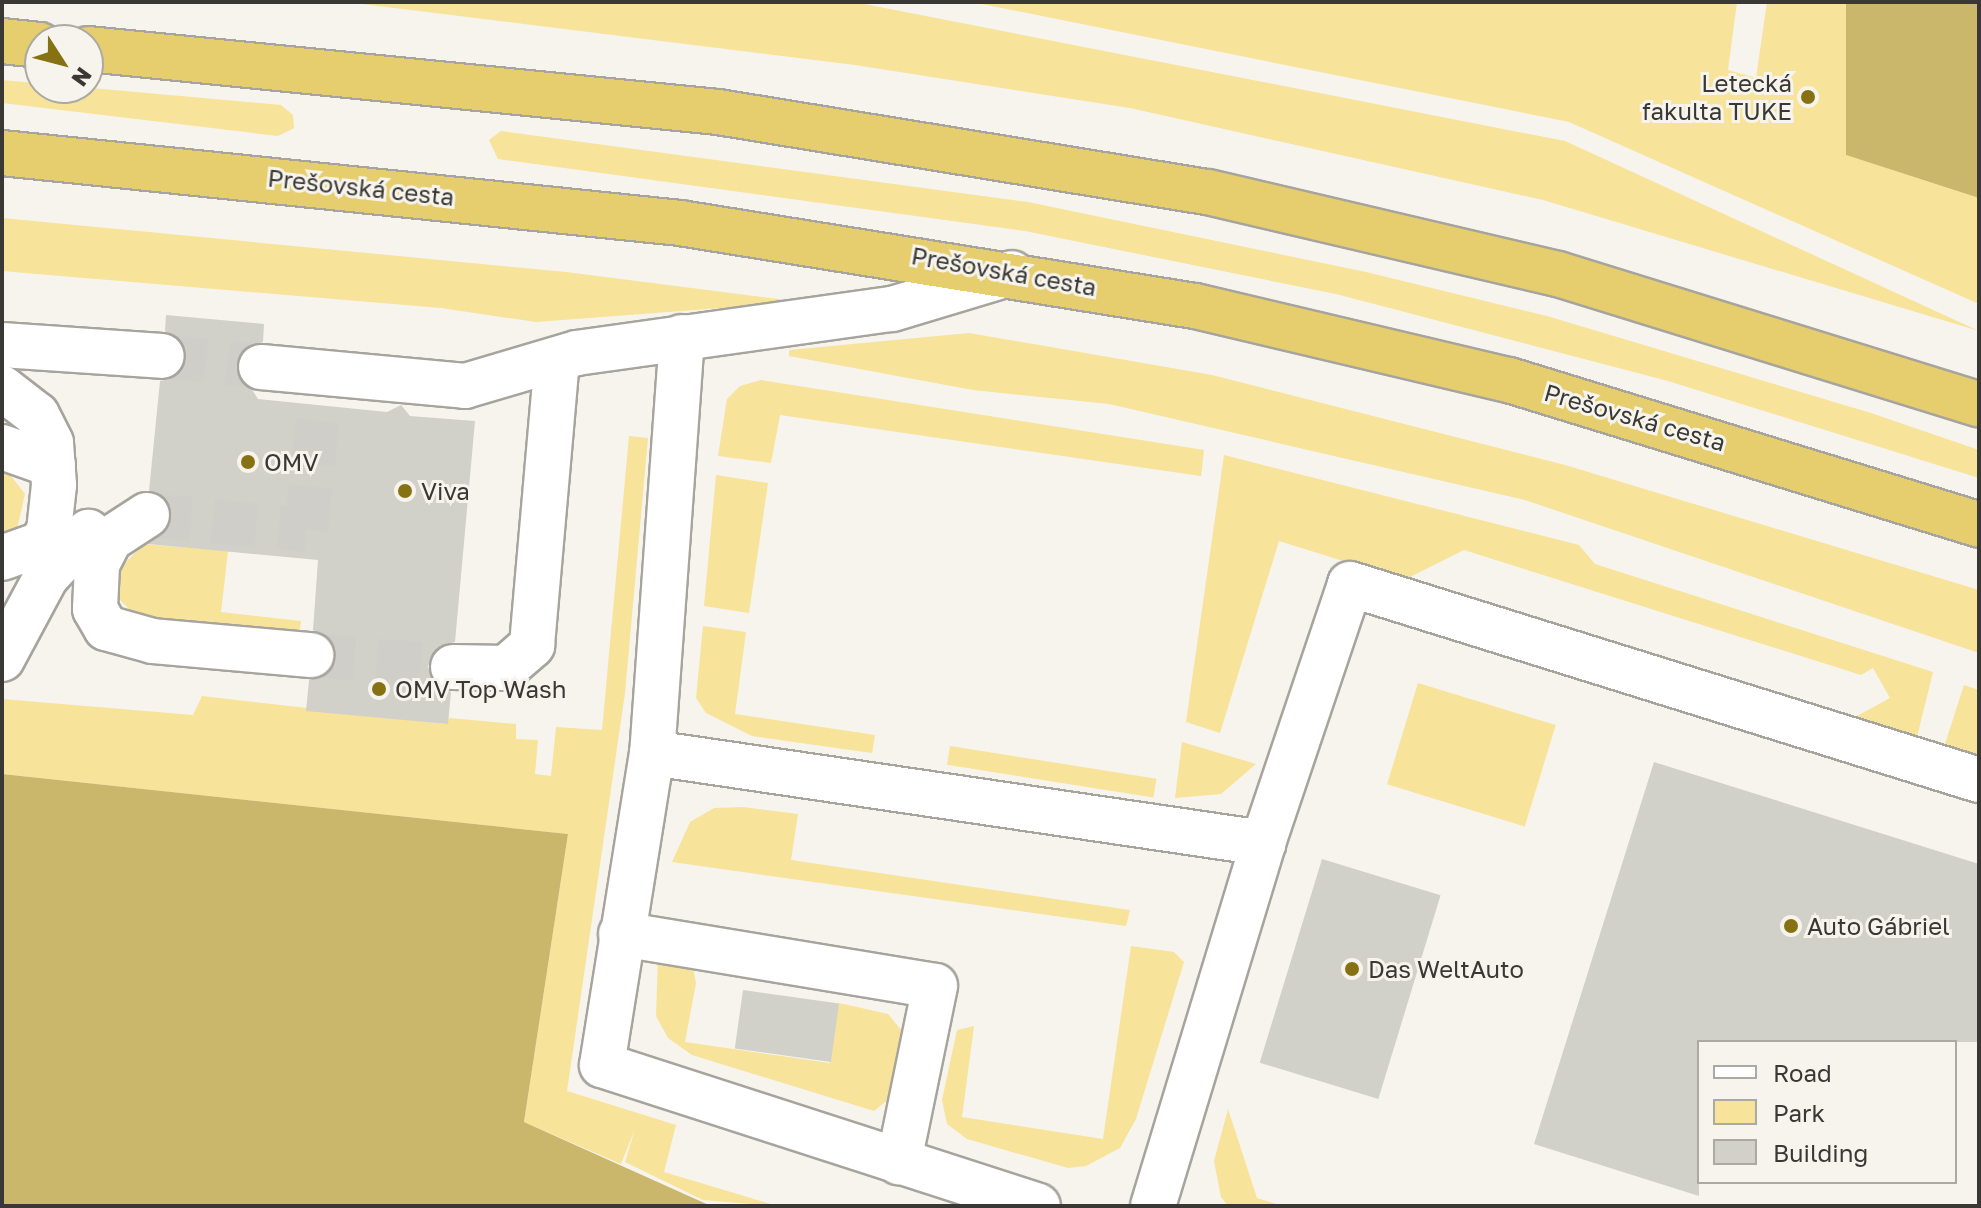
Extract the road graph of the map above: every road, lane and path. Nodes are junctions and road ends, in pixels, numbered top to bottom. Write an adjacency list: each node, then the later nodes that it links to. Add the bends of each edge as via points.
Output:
1 (2, 41): 2 (highway)
2 (24, 43)
3 (104, 51): 12 (highway, via 718,112 1192,189 1558,274)
4 (2, 153): 5 (highway, Prešovská cesta, via 534,205)
5 (1017, 272): 6 (lane, via 892,309); 15 (highway, Prešovská cesta, via 1195,306 1509,380)
6 (682, 337): 9 (lane); 20 (lane)
7 (2, 345): 8 (lane)
8 (162, 356)
9 (557, 360): 10 (lane, via 465,386 320,390); 19 (lane, via 532,645 506,668)
10 (261, 367)
11 (2, 388): 14 (lane, via 37,415 51,443)
12 (1979, 404)
13 (2, 447): 14 (lane)
14 (53, 465): 16 (lane, via 49,531 41,544)
15 (1979, 525)
16 (2, 558)
17 (311, 655): 18 (lane, via 153,641 106,628 93,599 97,565 110,539 147,515 110,519 69,547)
18 (2, 659)
19 (453, 667)
20 (652, 753): 22 (lane); 23 (lane)
21 (1979, 780): 22 (lane, via 1350,584)
22 (1263, 843): 26 (lane)
23 (621, 934): 24 (lane, via 602,1065); 24 (lane, via 935,986)
24 (899, 1162): 25 (lane)
25 (1038, 1206)
26 (1153, 1206)

